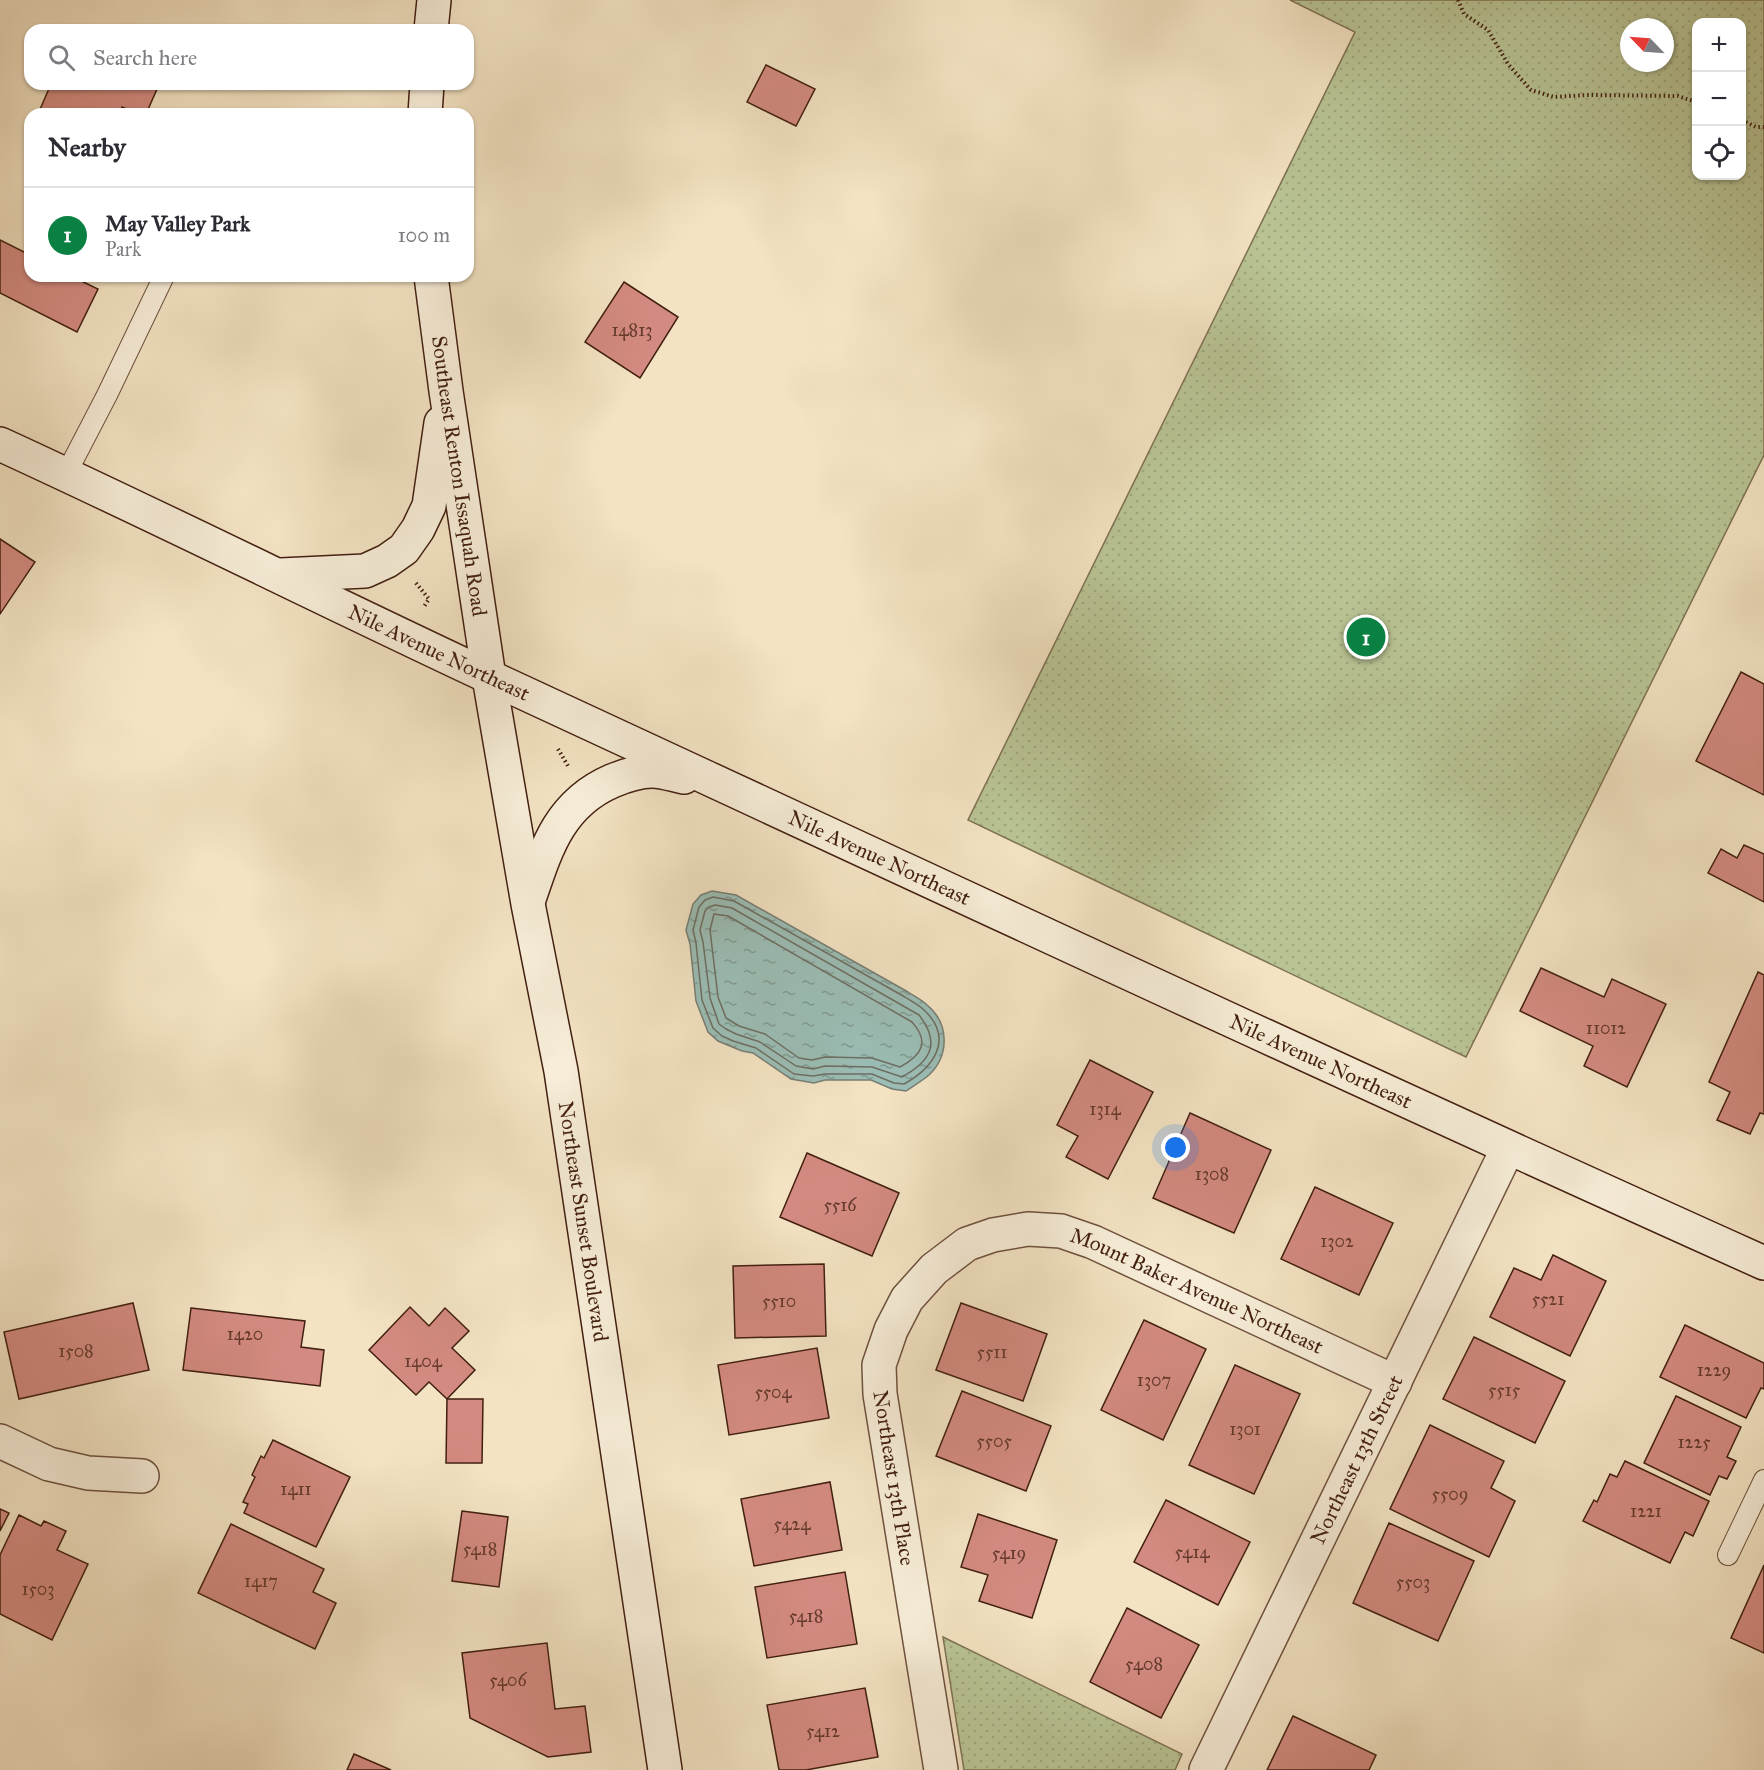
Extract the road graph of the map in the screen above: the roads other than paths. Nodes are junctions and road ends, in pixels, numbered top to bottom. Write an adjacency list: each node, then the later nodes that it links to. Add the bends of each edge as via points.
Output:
1 (434, 0): 2 (street)
2 (432, 24)
3 (426, 90): 4 (street)
4 (425, 108)
5 (161, 282): 9 (lane)
6 (432, 282): 7 (street, Southeast Renton Issaquah Road)
7 (446, 391): 10 (street, via 429,506 404,549 365,571); 11 (street, Southeast Renton Issaquah Road)
8 (0, 444): 9 (street, Nile Avenue Northeast)
9 (66, 474): 10 (street, Nile Avenue Northeast)
10 (279, 576): 11 (street, Nile Avenue Northeast)
11 (489, 676): 12 (street, Nile Avenue Northeast); 13 (street, Northeast Sunset Boulevard)
12 (721, 785): 13 (street, via 652,771 624,776 597,788 561,822 545,853); 14 (street, Nile Avenue Northeast)
13 (528, 904): 22 (street, Northeast Sunset Boulevard, via 561,1071)
14 (1508, 1148): 16 (street, Nile Avenue Northeast); 17 (street, Northeast 13th Street)
15 (993, 1235): 17 (street, Mount Baker Avenue Northeast, via 1028,1229 1061,1231 1093,1242); 23 (street, Northeast 13th Place, via 967,1244 934,1269 907,1299 879,1365 880,1394)
16 (1764, 1263)
17 (1395, 1382): 24 (street, Northeast 13th Street)
18 (0, 1441): 19 (street, via 49,1464 88,1473)
19 (142, 1476)
20 (1764, 1479): 21 (lane)
21 (1728, 1555)
22 (665, 1770)
23 (941, 1770)
24 (1206, 1770)

